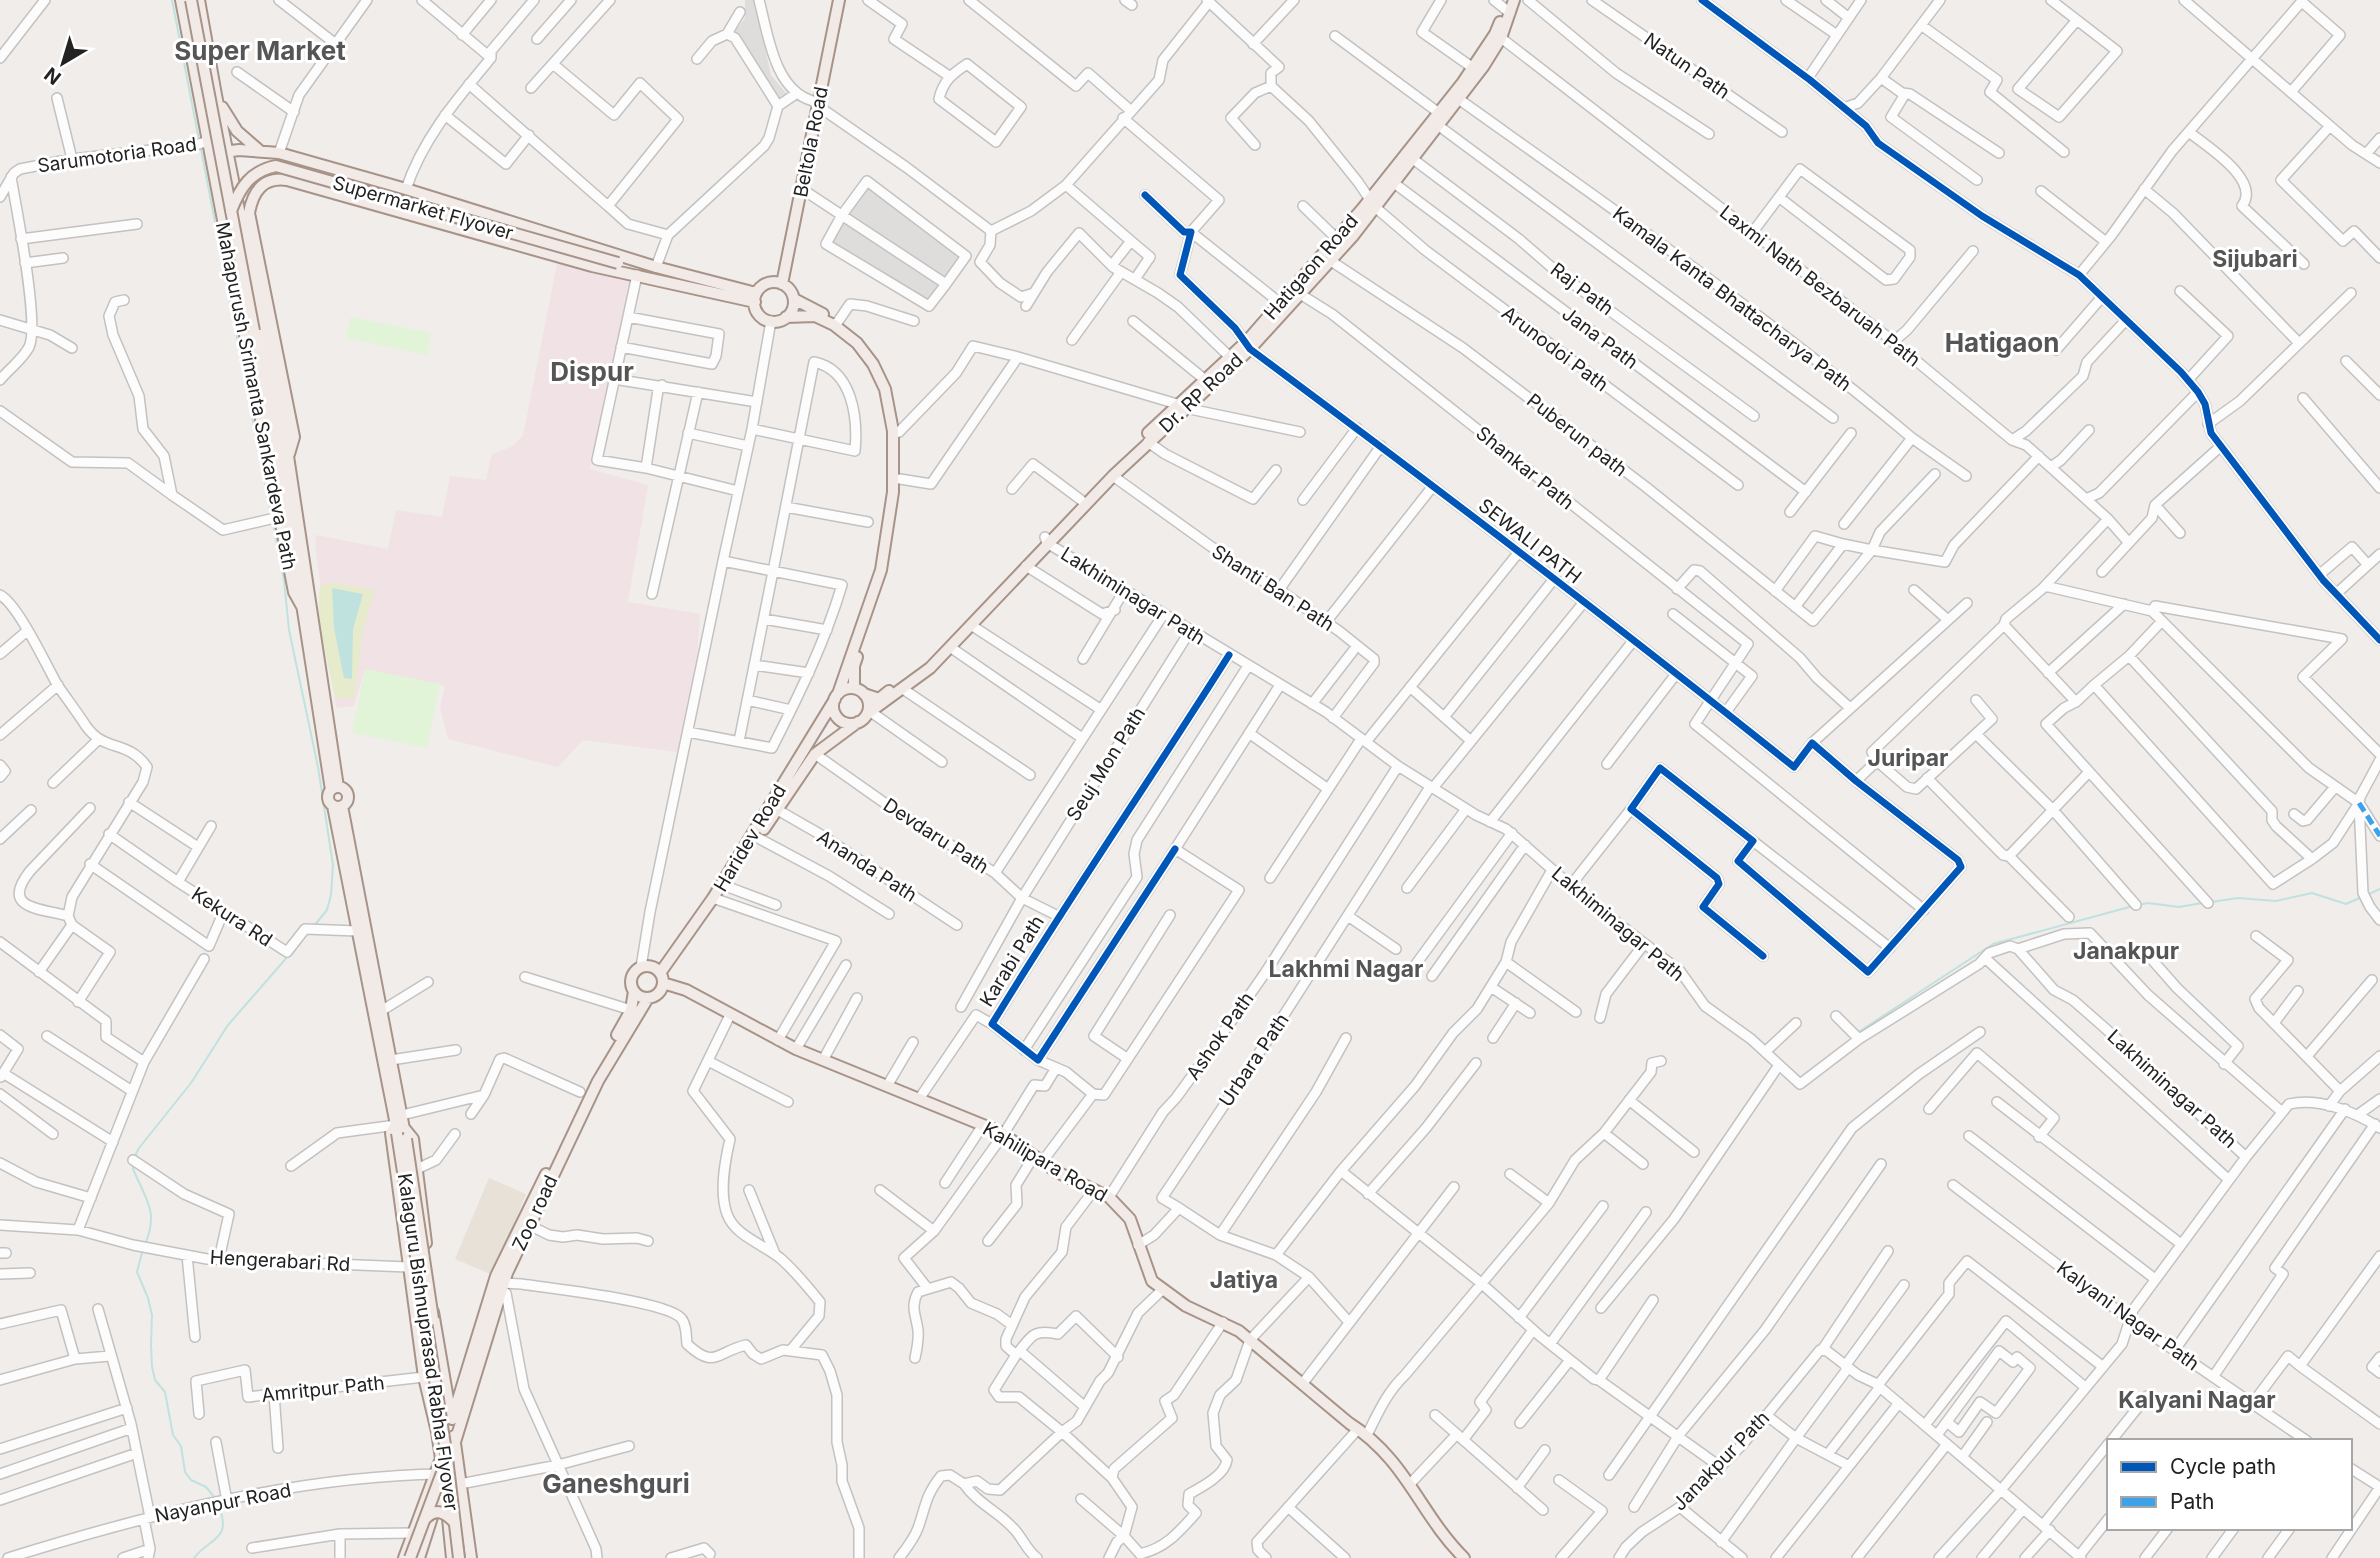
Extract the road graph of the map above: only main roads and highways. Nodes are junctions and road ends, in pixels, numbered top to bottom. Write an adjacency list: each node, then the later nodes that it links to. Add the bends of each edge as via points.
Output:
1 (181, 0): 10 (main road, Mahapurush Srimanta Sankardeva Path)
2 (191, 0): 17 (main road, bridge)
3 (199, 0): 9 (main road, Mahapurush Srimanta Sankardeva Path)
4 (833, 0): 12 (main road)
5 (839, 0): 12 (main road, Beltola Road)
6 (1514, 0): 7 (main road, Dr. RP Road)
7 (1507, 7): 8 (main road, Dr. RP Road)
8 (1498, 36): 16 (main road, Hatigaon Road); 16 (main road, Dr. RP Road, via 1460,100)
9 (214, 83): 10 (main road); 11 (main road, Mahapurush Srimanta Sankardeva Path)
10 (197, 86): 15 (main road, Mahapurush Srimanta Sankardeva Path, via 202,143)
11 (216, 95): 13 (main road, Mahapurush Srimanta Sankardeva Path); 14 (main road, via 233,127)
12 (815, 104): 22 (main road); 22 (main road, Beltola Road)
13 (228, 151): 14 (main road); 15 (main road); 18 (main road, Mahapurush Srimanta Sankardeva Path)
14 (260, 151): 20 (main road, via 406,189)
15 (210, 154): 19 (main road, Mahapurush Srimanta Sankardeva Path)
16 (1373, 203): 27 (main road, Hatigaon Road, via 1336,238); 27 (main road, Dr. RP Road, via 1331,261)
17 (231, 211): 20 (main road, Supermarket Flyover, bridge, via 250,177 276,166 618,263); 33 (main road, bridge)
18 (242, 222): 19 (main road, via 234,219); 23 (main road, Mahapurush Srimanta Sankardeva Path)
19 (224, 226): 33 (main road, Mahapurush Srimanta Sankardeva Path, via 274,518 294,592)
20 (635, 261): 24 (main road)
21 (263, 282): 23 (main road); 24 (main road, via 251,204 259,187 278,179 593,265); 31 (main road, via 294,437)
22 (779, 283): 24 (main road, via 764,285); 25 (main road)
23 (257, 295): 31 (main road, Mahapurush Srimanta Sankardeva Path)
24 (756, 298): 26 (main road, via 759,315 771,321)
25 (794, 299): 26 (main road); 30 (main road, via 862,339 878,359 891,388)
26 (786, 317): 30 (main road, via 815,316 834,324 857,343 885,389)
27 (1248, 345): 28 (main road, Dr. RP Road)
28 (1233, 359): 29 (main road, Dr. RP Road); 29 (main road, via 1204,379)
29 (1181, 406): 32 (main road, Dr. RP Road); 32 (main road, via 1081,500)
30 (896, 433): 34 (main road, via 900,479 888,569 854,666); 35 (main road, Haridev Road, via 881,570)
31 (288, 456): 38 (main road, Mahapurush Srimanta Sankardeva Path)
32 (1046, 540): 34 (main road, via 930,660 879,699); 36 (main road, Dr. RP Road, via 930,668)
33 (304, 610): 38 (main road, Mahapurush Srimanta Sankardeva Path)
34 (859, 691): 35 (main road, via 848,688); 36 (main road, via 869,704)
35 (836, 697): 37 (main road, via 837,716 846,723); 40 (main road, Haridev Road)
36 (869, 713): 37 (main road)
37 (858, 723): 40 (main road, Haridev Road, via 815,754)
38 (335, 789): 39 (main road, via 328,800); 39 (main road, via 347,794 347,801)
39 (338, 806): 44 (main road, via 357,931); 44 (main road, via 402,1115)
40 (717, 899): 41 (main road, Haridev Road)
41 (662, 978): 42 (main road, via 651,967 641,967 631,978); 43 (main road, via 659,993); 61 (main road, Kahilipara Road, via 796,1049 983,1125 1057,1172 1109,1197 1130,1219 1152,1281 1186,1306 1250,1340 1363,1432 1391,1458 1444,1538)
42 (634, 991): 43 (main road); 46 (main road, via 631,1010 503,1259)
43 (648, 998): 49 (main road, Zoo road, via 598,1081 502,1287)
44 (401, 1131): 45 (main road, via 413,1139); 48 (main road, via 391,1133 424,1377); 50 (main road, Kalaguru Bishnuprasad Rabha Flyover, bridge); 60 (main road, Kalaguru Bishnuprasad Rabha Flyover, bridge)
45 (446, 1388): 46 (main road); 47 (main road)
46 (460, 1393): 47 (main road)
47 (452, 1419): 48 (main road); 49 (main road)
48 (437, 1432): 50 (main road)
49 (455, 1442): 50 (main road); 50 (main road)
50 (446, 1456): 51 (main road); 52 (main road, bridge); 53 (main road, Kalaguru Bishnuprasad Rabha Flyover, bridge); 54 (main road, via 460,1484)
51 (441, 1476): 52 (main road); 53 (main road); 55 (main road)
52 (426, 1523): 53 (main road, bridge, via 430,1514 438,1511 446,1514); 56 (main road, bridge); 57 (main road)
53 (451, 1531): 54 (main road); 58 (main road); 59 (main road, Kalaguru Bishnuprasad Rabha Flyover, bridge)
54 (468, 1536): 60 (main road)
55 (404, 1558)
56 (411, 1558)
57 (419, 1558)
58 (452, 1558)
59 (459, 1558)
60 (468, 1558)
61 (1463, 1558)

